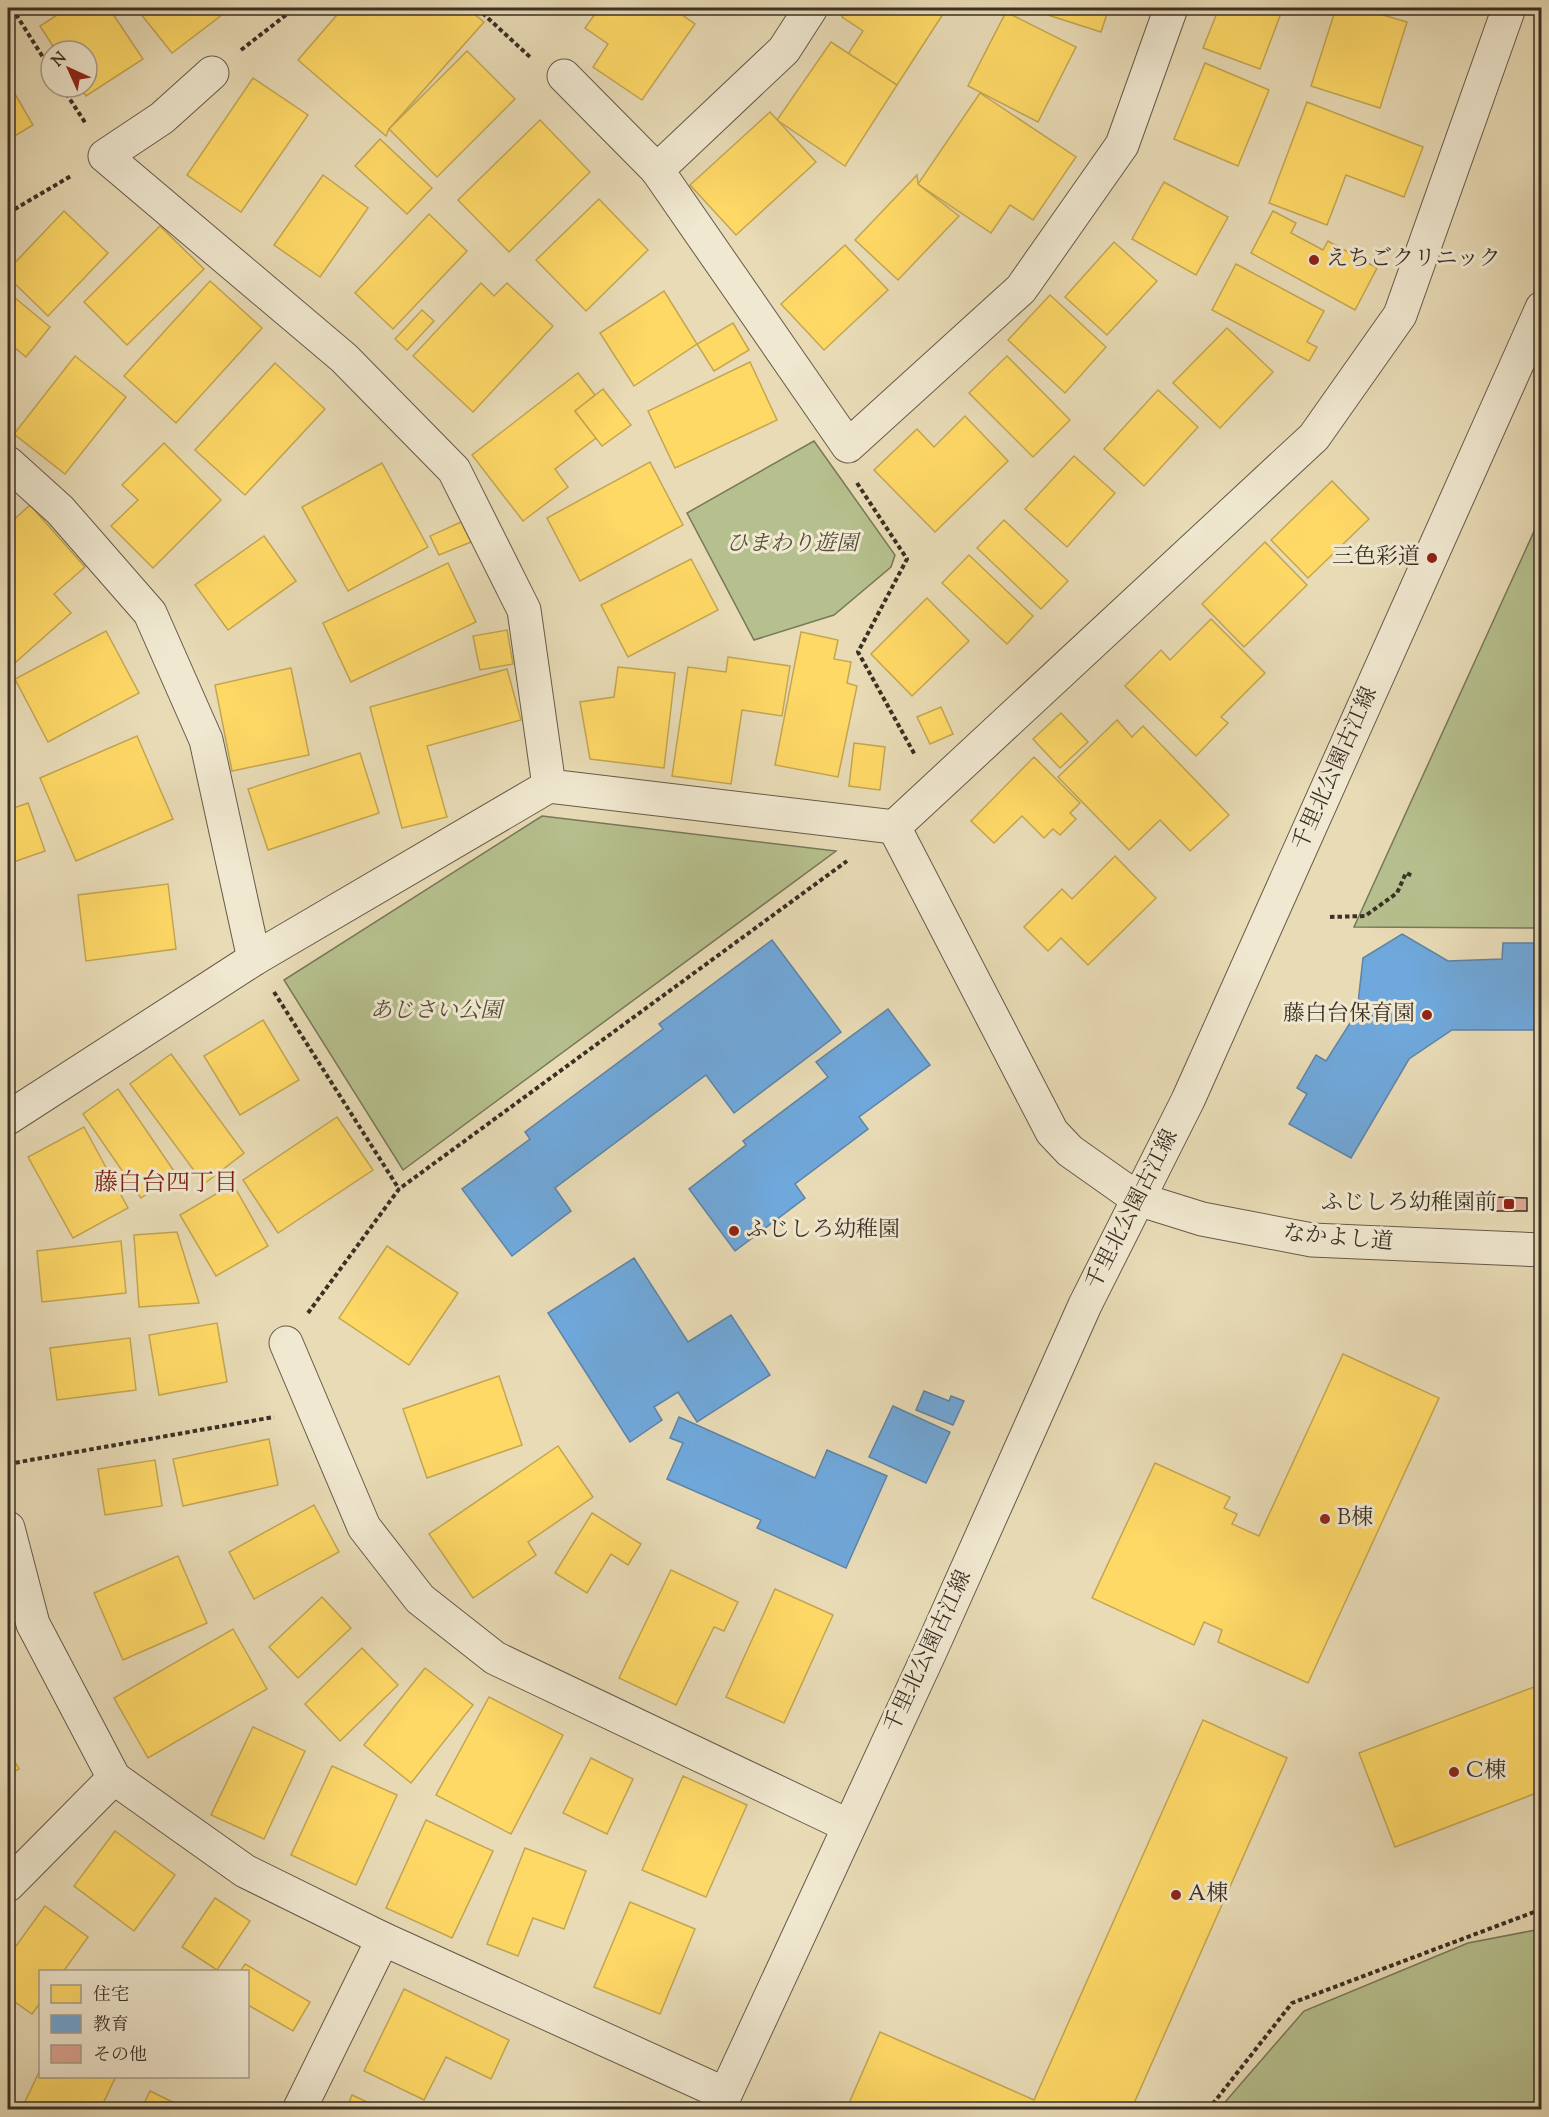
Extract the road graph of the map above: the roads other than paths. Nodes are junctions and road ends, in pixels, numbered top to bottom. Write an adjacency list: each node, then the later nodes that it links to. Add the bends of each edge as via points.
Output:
1 (811, 8): 6 (street, via 784,50)
2 (1171, 8): 6 (street, via 1122,145 1021,290 848,446)
3 (1509, 8): 10 (street, via 1400,315 1314,437)
4 (212, 73): 9 (street, via 162,118 105,156 344,358 454,470 524,610)
5 (564, 76): 6 (street)
6 (657, 170)
7 (1542, 308): 13 (street, 千里北公園古江線, via 1188,1100)
8 (8, 464): 11 (street, via 60,510 150,613 206,740)
9 (549, 786): 10 (street); 11 (street)
10 (894, 827): 13 (street, なかよし道, via 1052,1132 1070,1151)
11 (254, 959): 12 (street)
12 (8, 1118)
13 (1138, 1199): 14 (street, なかよし道, via 1202,1219 1312,1240); 18 (street, 千里北公園古江線, via 1085,1305)
14 (1542, 1250)
15 (286, 1343): 18 (street, via 364,1527 420,1599 495,1658)
16 (8, 1528): 17 (street, via 33,1624)
17 (114, 1778): 19 (street); 20 (street, via 245,1871)
18 (849, 1826): 21 (street, 千里北公園古江線)
19 (8, 1885)
20 (382, 1939): 21 (street); 22 (street)
21 (721, 2102)
22 (299, 2109)

